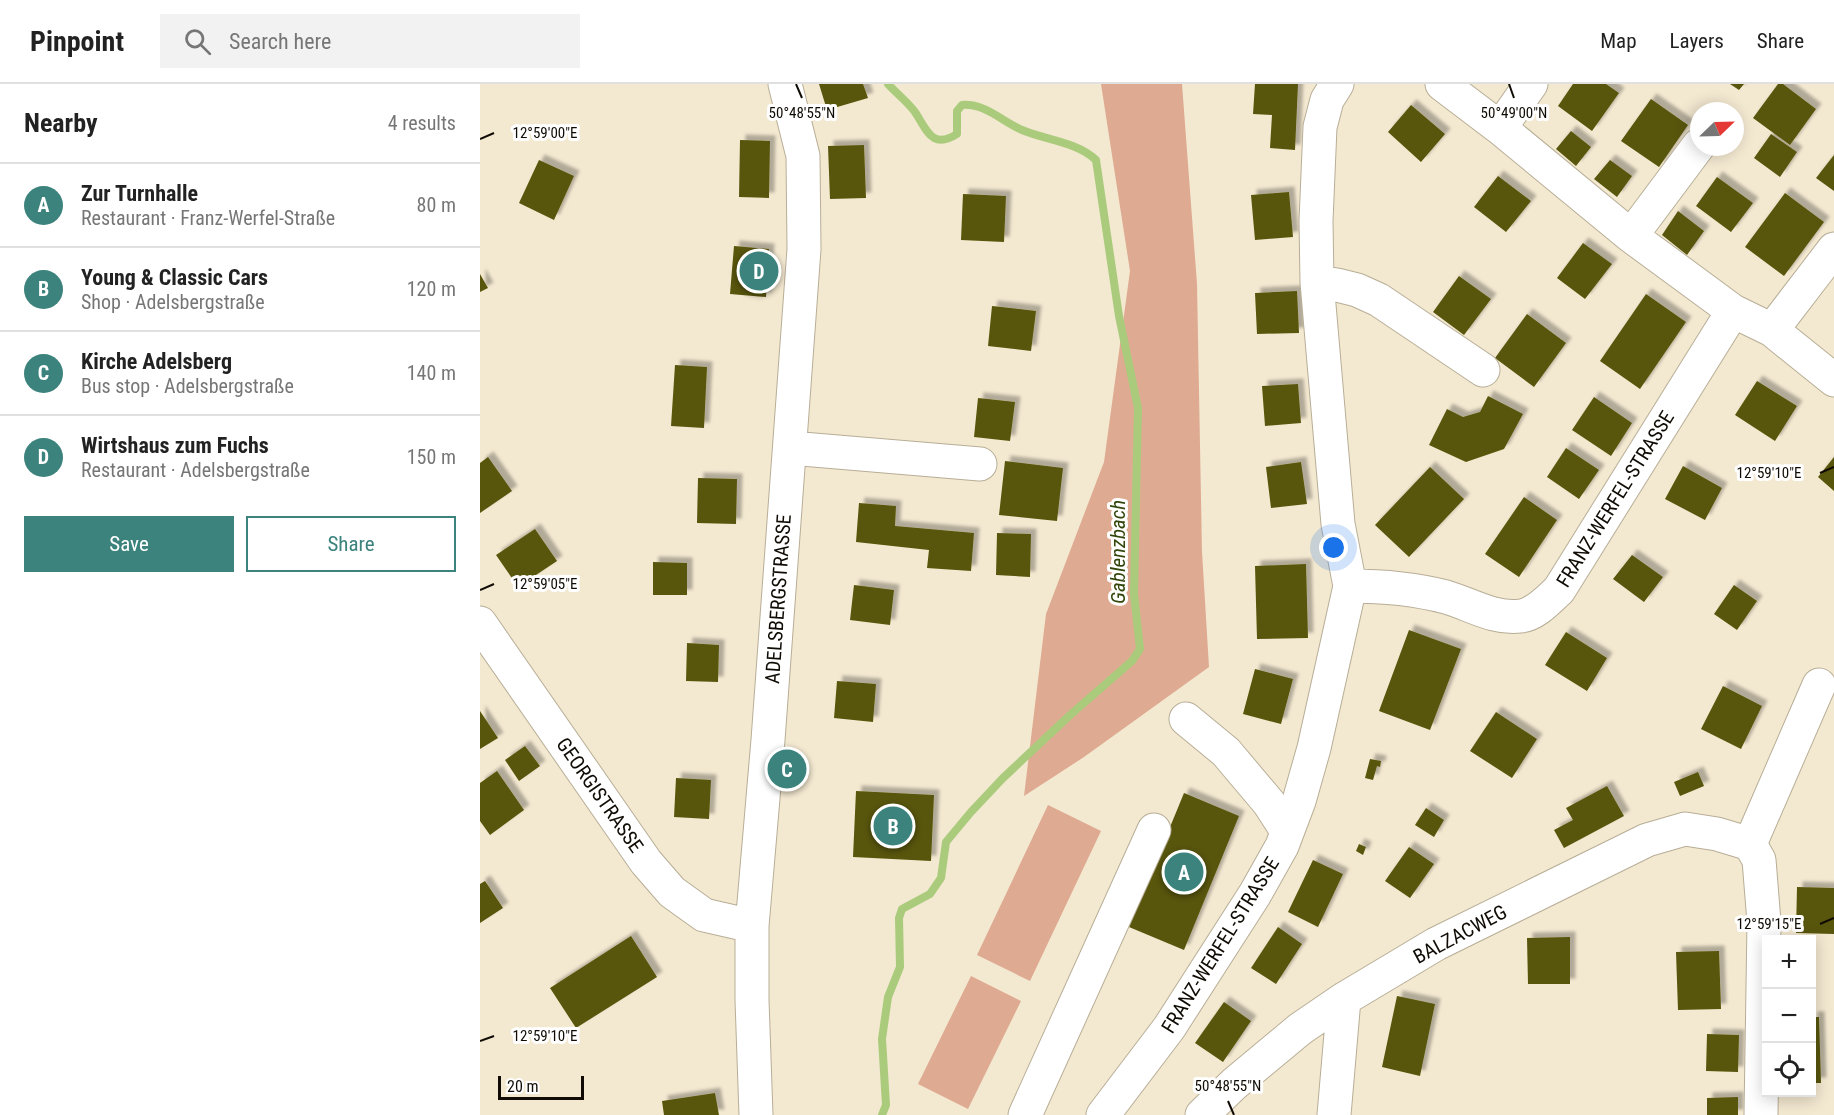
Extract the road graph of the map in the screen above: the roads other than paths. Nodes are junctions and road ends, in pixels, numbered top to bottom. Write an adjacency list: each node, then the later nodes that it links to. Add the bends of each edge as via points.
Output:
1 (785, 84): 14 (street, ADELSBERGSTRASSE, via 803,156 804,249)
2 (1337, 84): 9 (street, FRANZ-WERFEL-STRASSE, via 1320,127)
3 (1442, 84): 5 (street)
4 (1531, 84): 5 (street)
5 (1500, 128): 7 (street)
6 (1691, 156): 7 (street)
7 (1631, 236): 10 (street)
8 (1834, 249): 11 (street)
9 (1317, 282): 12 (street, via 1357,290 1379,300); 16 (street, FRANZ-WERFEL-STRASSE, via 1338,524)
10 (1733, 311): 11 (street); 16 (street, FRANZ-WERFEL-STRASSE, via 1558,590 1544,604 1529,614 1507,616 1445,597 1387,586)
11 (1772, 330): 13 (street)
12 (1483, 370)
13 (1834, 380)
14 (790, 448): 15 (street); 23 (street, ADELSBERGSTRASSE)
15 (980, 464)
16 (1350, 586): 21 (street, FRANZ-WERFEL-STRASSE, via 1314,748)
17 (480, 622): 23 (street, GEORGISTRASSE, via 646,862 672,892 704,915)
18 (1819, 685): 22 (street)
19 (1186, 719): 21 (street, via 1226,752)
20 (1154, 830): 26 (street)
21 (1287, 831): 27 (street, FRANZ-WERFEL-STRASSE, via 1256,894 1181,1009)
22 (1750, 844): 24 (street, BALZACWEG, via 1685,829 1647,840 1436,944); 30 (street, via 1759,860 1764,922)
23 (752, 926): 25 (street, ADELSBERGSTRASSE)
24 (1344, 999): 28 (street, BALZACWEG, via 1300,1029); 29 (street)
25 (756, 1115)
26 (1025, 1115)
27 (1103, 1115)
28 (1202, 1115)
29 (1334, 1115)
30 (1761, 1115)

